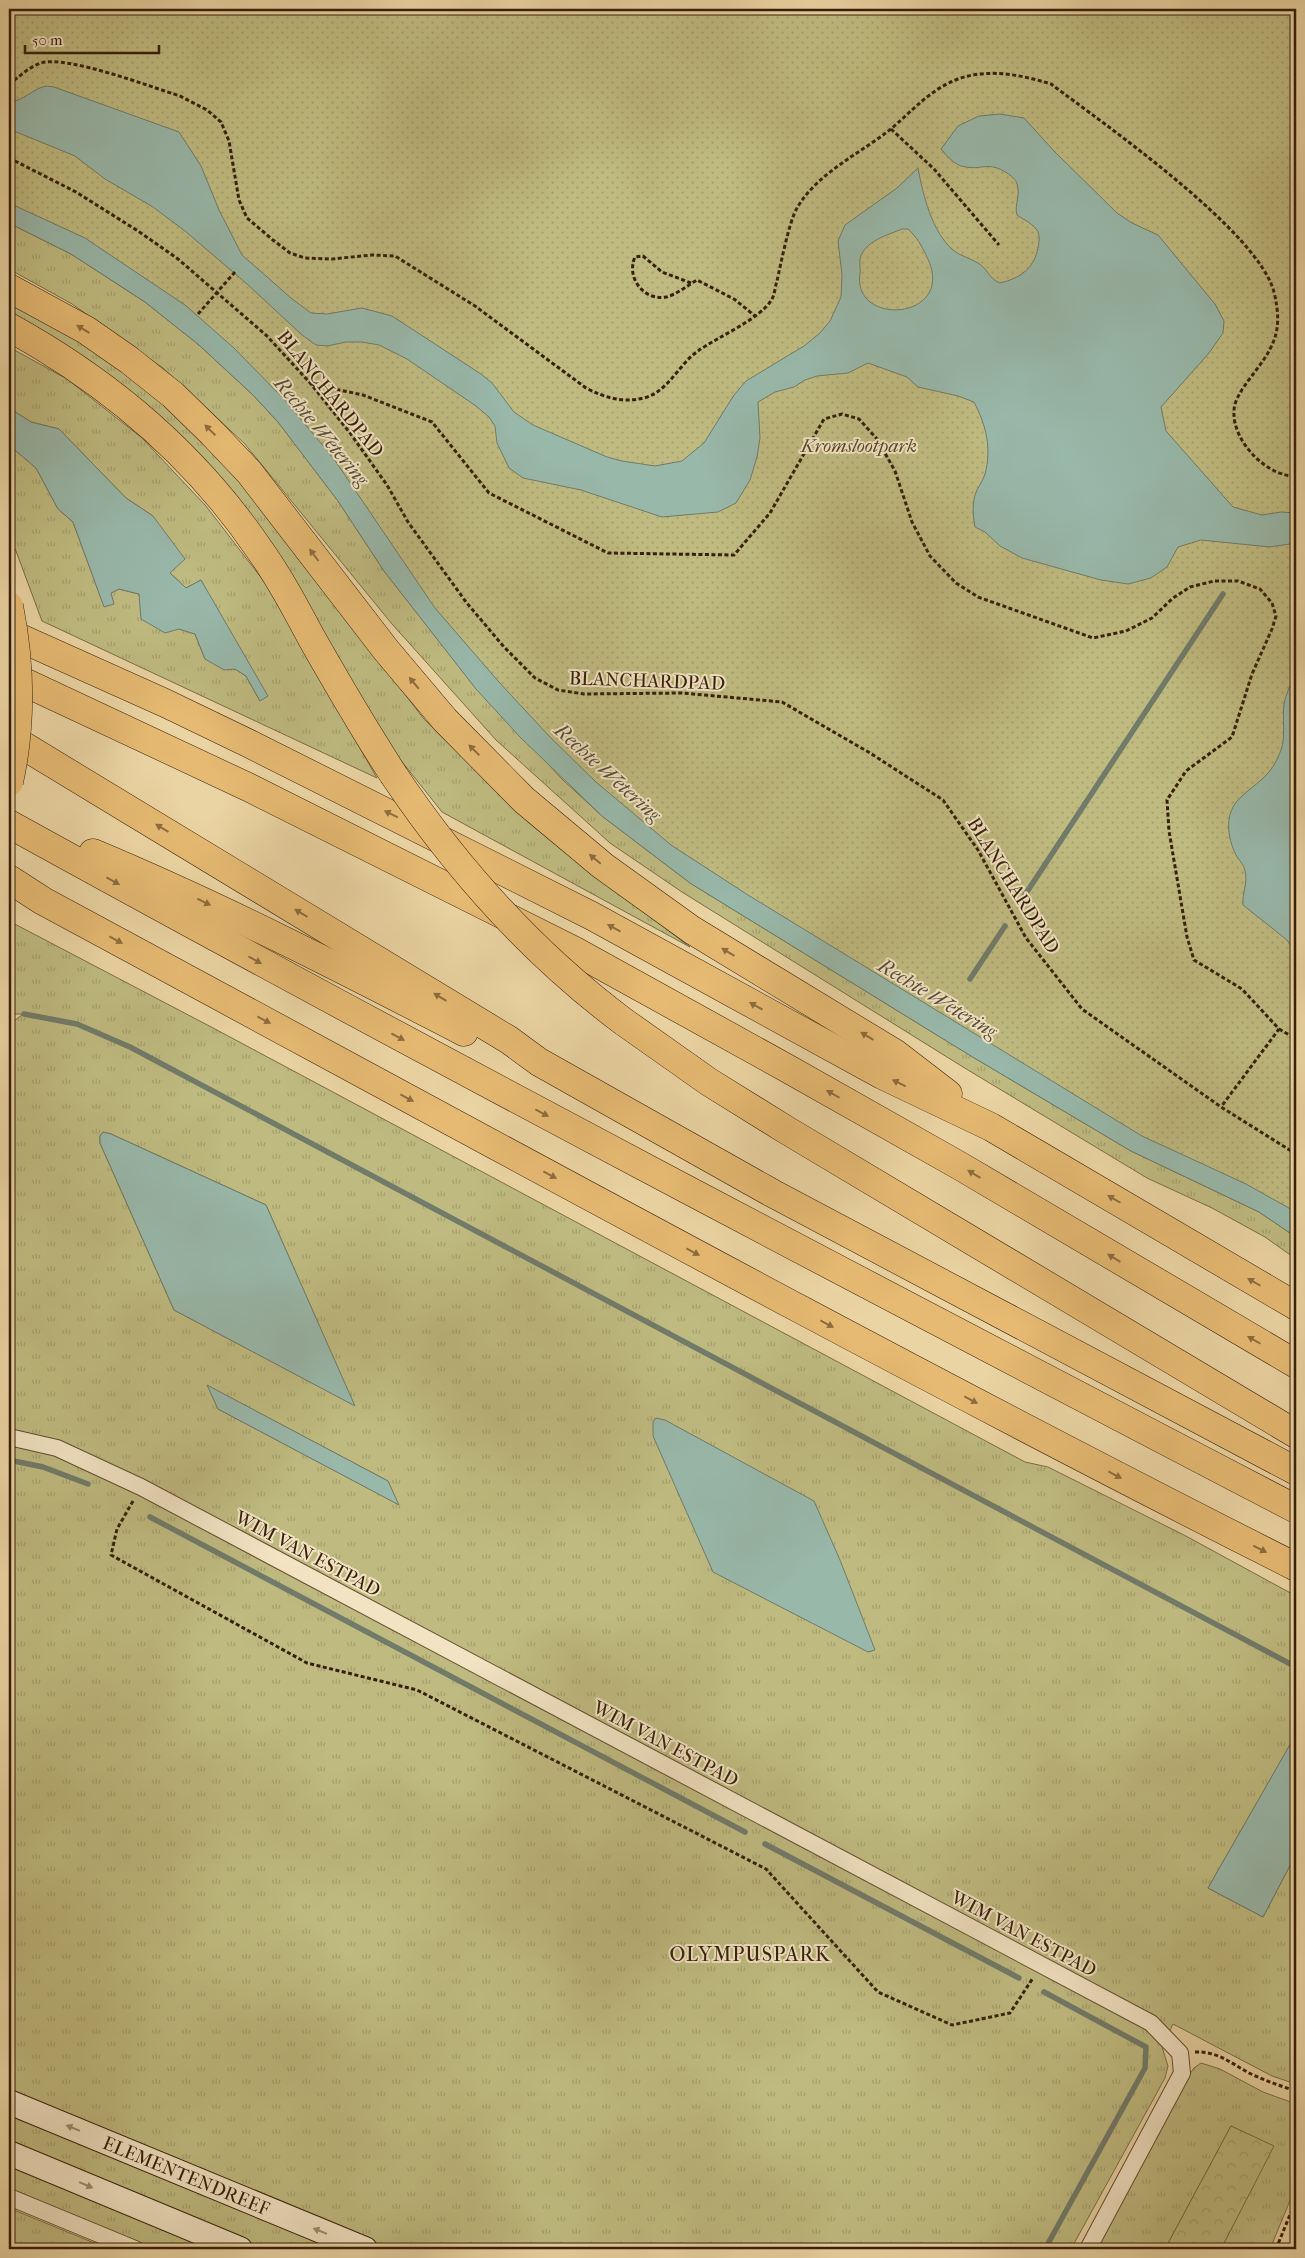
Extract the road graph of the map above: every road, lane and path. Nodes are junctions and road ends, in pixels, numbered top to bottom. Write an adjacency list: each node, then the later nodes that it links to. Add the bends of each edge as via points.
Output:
1 (9, 84): 10 (path, via 42,63 71,63 180,96 196,104 221,122 229,141 239,200 247,218 284,249 305,258 395,256 475,306 586,388 607,398 628,400 646,397 665,385 696,351)
2 (891, 129): 4 (path, via 934,169); 10 (path, via 809,190 796,210 772,300); 13 (path, via 930,94 958,79 986,73 1026,76 1051,84 1203,204 1232,230 1260,265 1273,289 1277,307 1279,324 1271,351 1241,389 1234,411 1237,430 1247,451 1264,465)
3 (9, 158): 8 (path, BLANCHARDPAD, via 76,192 138,231)
4 (999, 245)
5 (236, 272): 8 (path)
6 (691, 283): 6 (path, via 666,297 653,296 639,288 631,266 635,258 643,256 662,272); 10 (path, via 697,280 727,295)
7 (9, 288): 28 (highway, one-way to 7, via 896,1054 692,930 603,866 524,800 445,720 386,650 249,472 212,433 173,395 129,360 86,330)
8 (218, 292): 9 (path); 12 (path, BLANCHARDPAD, via 267,336)
9 (198, 314)
10 (755, 316)
11 (9, 327): 32 (highway, bridge, via 68,362 133,410 216,493 259,548 349,704 428,824 476,883 547,957 624,1022 702,1077)
12 (311, 384): 24 (path, via 363,395 432,422 489,494 608,553 734,555 770,513 824,419 842,414 859,420 877,439 895,471 912,522 930,556 956,584 978,597 1093,638 1126,631 1152,618 1190,587 1238,580 1260,589 1272,602 1276,616 1252,674 1232,737 1186,771 1167,800 1169,831 1194,960 1242,989); 27 (path, BLANCHARDPAD, via 367,456 413,529 466,602 535,678 558,690 584,694 682,693 782,702 870,752 943,800 978,850 1026,938 1082,1009)
13 (1296, 476)
14 (9, 606): 18 (highway, bridge, via 20,686 15,754)
15 (9, 633): 28 (highway, one-way to 15, via 882,1075 592,916 403,820 165,703)
16 (9, 675): 31 (highway, one-way to 16, via 960,1166 575,951 248,787)
17 (9, 737): 26 (highway, one-way to 17, via 509,1040)
18 (9, 782)
19 (9, 817): 26 (highway, one-way to 26, via 160,881 502,1051)
20 (9, 824): 36 (highway, one-way to 36, via 638,1165)
21 (9, 879): 23 (highway)
22 (9, 887): 23 (highway)
23 (43, 901): 37 (highway, one-way to 37, via 784,1302)
24 (1279, 1030): 25 (path); 27 (path)
25 (1296, 1039)
26 (539, 1062): 34 (highway, via 772,1193)
27 (1221, 1107): 29 (path, BLANCHARDPAD)
28 (991, 1127): 30 (highway, one-way to 28)
29 (1296, 1154)
30 (1296, 1306)
31 (1296, 1364)
32 (1296, 1434)
33 (9, 1437): 35 (street, WIM VAN ESTPAD, via 57,1448)
34 (1296, 1471)
35 (141, 1487): 38 (street, WIM VAN ESTPAD); 38 (path, via 117,1529 111,1555 307,1663 417,1690 766,1869 878,1992 952,2025 1010,2013)
36 (1296, 1509)
37 (1296, 1567)
38 (1041, 1965): 39 (street, WIM VAN ESTPAD, via 1151,2023)
39 (1180, 2053): 40 (path, via 1204,2052 1224,2057 1249,2072); 48 (street, via 1182,2073)
40 (1296, 2091)
41 (9, 2102): 47 (main road, ELEMENTENDREEF, one-way to 41)
42 (9, 2153): 46 (main road, one-way to 46)
43 (9, 2197): 45 (street)
44 (1296, 2200): 49 (path)
45 (135, 2249)
46 (240, 2249)
47 (365, 2249)
48 (1088, 2249)
49 (1276, 2249)

